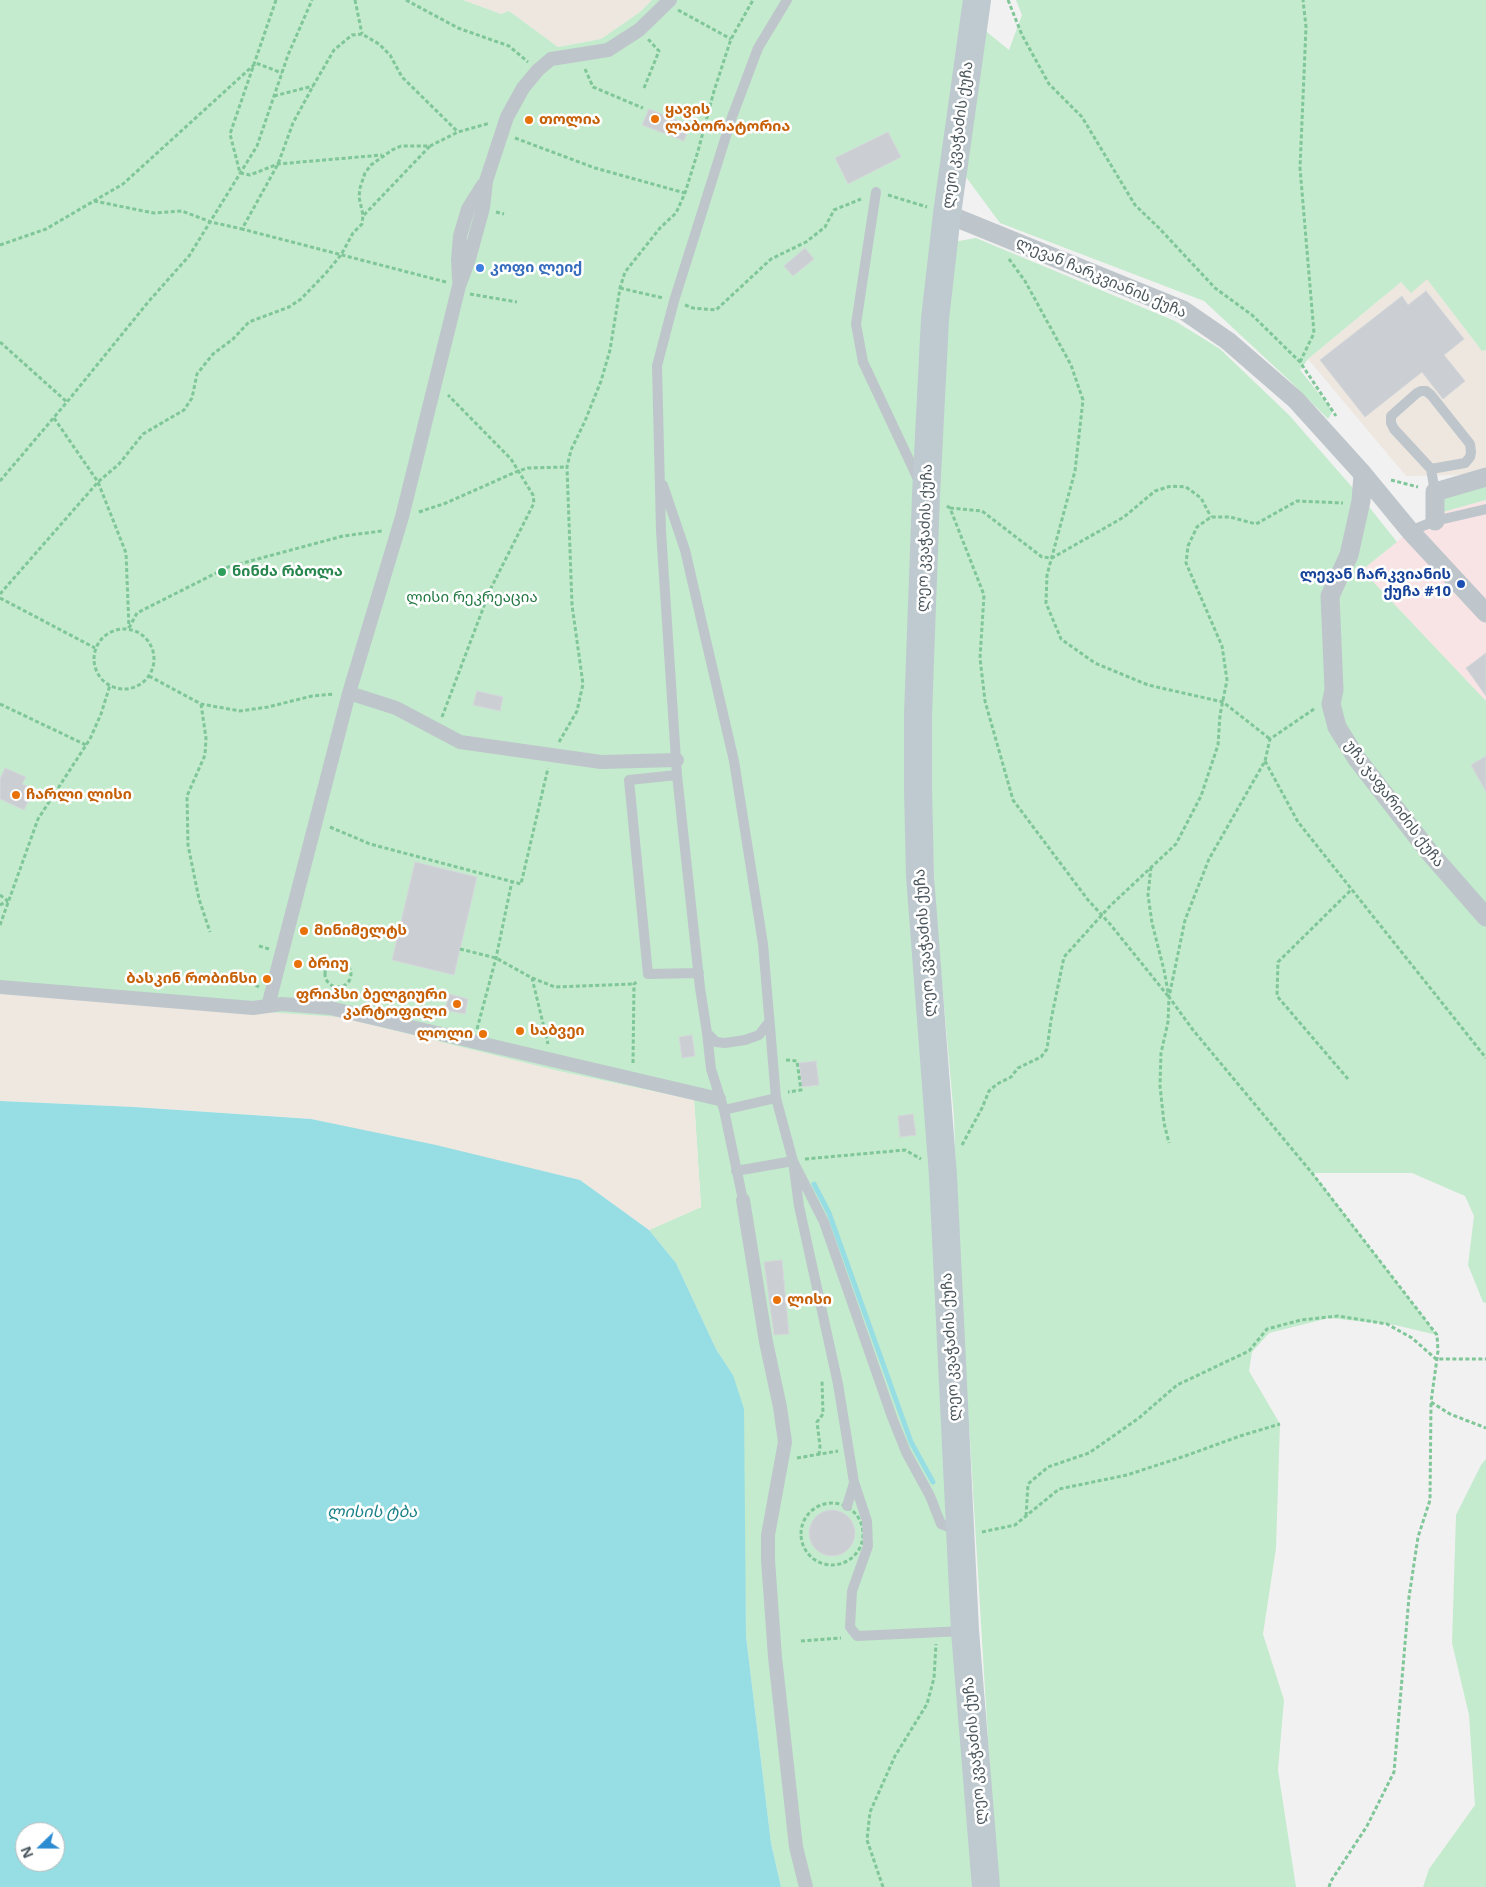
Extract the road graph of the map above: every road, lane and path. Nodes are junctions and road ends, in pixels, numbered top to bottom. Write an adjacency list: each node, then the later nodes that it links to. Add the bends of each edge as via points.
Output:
1 (276, 0): 15 (path)
2 (312, 0): 17 (path)
3 (355, 0): 12 (path)
4 (406, 0): 16 (path, via 458,28 509,46)
5 (753, 0): 13 (path)
6 (786, 0): 41 (lane, via 758,48 732,117)
7 (977, 0): 32 (main road, ლეო კვაჭაძის ქუჩა)
8 (1008, 0): 9 (path, via 1022,35 1049,84 1082,117 1135,205 1215,288 1252,315 1300,362 1314,333 1300,168 1306,27)
9 (1303, 0)
10 (668, 2): 11 (street); 13 (path)
11 (639, 30): 14 (street, via 608,50); 19 (path, via 659,51)
12 (362, 34): 18 (path, via 352,35 334,50); 23 (path, via 390,55 402,77)
13 (732, 39): 29 (path)
14 (580, 55): 16 (street, via 551,59); 21 (path, via 593,87)
15 (256, 63): 17 (path); 28 (path, via 230,134); 31 (path, via 123,184)
16 (538, 70): 22 (street, via 523,88)
17 (282, 73): 20 (path)
18 (313, 86): 20 (path); 27 (path, via 293,123)
19 (644, 88)
20 (274, 96): 28 (path, via 257,146)
21 (643, 108)
22 (507, 117): 23 (path); 24 (street)
23 (458, 132): 25 (path)
24 (503, 133): 29 (path, via 595,168); 39 (street, via 486,180 483,208)
25 (430, 146): 26 (path, via 401,146); 33 (path)
26 (382, 155): 27 (path); 33 (path, via 365,173 360,188 358,197)
27 (278, 164): 28 (path, via 250,175); 35 (path)
28 (240, 173): 34 (path)
29 (685, 192): 40 (path, via 676,213 625,272)
30 (876, 192): 32 (path); 43 (path, via 834,210 825,227 806,242 771,259 716,310); 57 (lane, via 856,324 863,362)
31 (94, 201): 34 (path, via 154,213 182,211); 37 (path, via 46,229)
32 (947, 214): 36 (street, ლევან ჩარკვიანის ქუჩა); 57 (main road, ლეო კვაჭაძის ქუჩა, via 935,319)
33 (364, 215): 38 (path, via 362,224)
34 (211, 222): 35 (path); 46 (path, via 189,256)
35 (242, 230): 38 (path)
36 (989, 231): 51 (street, ლევან ჩარკვიანის ქუჩა, via 1183,310 1228,341 1296,400); 64 (path, via 1025,281 1071,365 1084,400 1075,471)
37 (0, 245)
38 (341, 255): 39 (path); 55 (path, via 301,299 249,322 212,354 198,374 192,398 184,410 144,434 120,464)
39 (458, 288): 42 (path); 45 (street)
40 (620, 288): 41 (path); 48 (path, via 610,350)
41 (674, 301): 52 (lane, via 658,366)
42 (518, 302)
43 (693, 308)
44 (0, 342): 46 (path)
45 (435, 382): 50 (path, via 512,459); 62 (street)
46 (67, 402): 47 (path)
47 (54, 418): 54 (path); 55 (path)
48 (567, 467): 50 (path); 80 (path, via 572,604 584,684 577,711)
49 (1432, 469): 49 (lane, via 1391,423 1391,416 1421,391 1431,395 1470,444 1470,457 1464,463); 56 (lane)
50 (518, 471): 62 (path); 77 (path, via 533,494 534,503 490,590)
51 (1363, 474): 56 (path); 58 (street, უჩა ჯაფარიძის ქუჩა); 63 (street, ლევან ჩარკვიანის ქუჩა)
52 (660, 476): 81 (lane, via 660,531); 105 (lane, via 685,550 734,761 763,944)
53 (1486, 477): 56 (street)
54 (0, 481)
55 (98, 482): 65 (path); 68 (path, via 126,553)
56 (1435, 492): 61 (street)
57 (938, 501): 64 (path, via 982,510 1042,557); 91 (path, via 984,596 980,658 985,701 1013,800); 121 (main road, ლეო კვაჭაძის ქუჩა, via 918,714 920,876)
58 (1361, 501): 60 (path, via 1297,501 1256,524 1230,517); 76 (street, უჩა ჯაფარიძის ქუჩა, via 1349,555 1330,596 1334,690)
59 (1486, 509): 61 (lane)
60 (1212, 517): 64 (path, via 1201,498 1186,487 1171,486 1156,491 1124,517); 73 (path, via 1197,528 1188,546 1186,563 1222,646 1227,680)
61 (1435, 521): 63 (lane)
62 (400, 523): 68 (path, via 228,567 137,613); 72 (street)
63 (1410, 531): 67 (street, ლევან ჩარკვიანის ქუჩა)
64 (1052, 558): 73 (path, via 1047,575 1046,603 1062,638 1095,663 1148,685)
65 (0, 594)
66 (0, 598): 69 (path)
67 (1486, 613)
68 (129, 628): 69 (path, via 109,632); 70 (path, via 148,640 153,650 154,660)
69 (95, 648): 71 (path, via 96,670)
70 (149, 676): 71 (path, via 130,688); 75 (path)
71 (110, 685): 79 (path)
72 (349, 693): 75 (path, via 312,696 240,711); 77 (street, via 396,708); 84 (street)
73 (1223, 702): 78 (path); 85 (path, via 1218,745 1201,796 1176,844)
74 (0, 704): 79 (path)
75 (201, 704): 94 (path, via 206,738 204,755 187,796 188,845 199,899)
76 (1331, 704): 78 (path, via 1316,708); 92 (street, უჩა ჯაფარიძის ქუჩა, via 1337,728 1357,758 1430,853)
77 (436, 730): 80 (street, via 460,742)
78 (1270, 739): 82 (path)
79 (86, 745): 89 (path, via 38,819)
80 (552, 755): 81 (street, via 601,762); 86 (path, via 521,884)
81 (677, 760): 83 (lane)
82 (1265, 761): 87 (path, via 1298,822); 103 (path, via 1209,859 1185,920)
83 (677, 775): 98 (lane); 99 (lane, via 629,780)
84 (317, 821): 86 (path, via 370,844); 104 (street)
85 (1151, 866): 91 (path); 103 (path, via 1148,896)
86 (512, 881): 96 (path)
87 (1352, 889): 108 (path); 112 (path, via 1278,962 1277,996)
88 (0, 895): 89 (path)
89 (8, 901): 90 (path); 93 (path)
90 (0, 904)
91 (1102, 916): 103 (path); 117 (path, via 1064,957 1048,1049 989,1091)
92 (1486, 917)
93 (0, 925)
94 (210, 932)
95 (460, 949): 96 (path)
96 (496, 958): 100 (path); 107 (path)
97 (334, 962): 97 (path, via 327,966 326,979 339,987 350,980 350,971 342,962)
98 (699, 973): 99 (lane); 106 (lane)
99 (648, 974): 101 (path)
100 (532, 978): 101 (path, via 555,987); 109 (path)
101 (634, 984): 111 (path)
102 (0, 987): 104 (street, via 253,1008)
103 (1169, 997): 116 (path, via 1160,1086); 124 (path, via 1312,1173 1437,1335)
104 (268, 1006): 107 (street, via 330,1008)
105 (769, 1022): 106 (lane, via 759,1035 745,1040 716,1042); 114 (lane)
106 (707, 1033): 115 (lane, via 711,1069)
107 (474, 1041): 109 (street)
108 (1486, 1058)
109 (551, 1059): 111 (street)
110 (786, 1060): 113 (path, via 797,1061 800,1090)
111 (633, 1079): 115 (street)
112 (1348, 1079)
113 (787, 1092)
114 (776, 1098): 115 (lane); 119 (lane)
115 (721, 1105): 120 (lane)
116 (1169, 1142)
117 (961, 1147)
118 (808, 1159): 121 (path, via 904,1150)
119 (793, 1161): 120 (lane); 125 (lane, via 799,1206); 133 (lane, via 824,1222 906,1452 941,1524)
120 (736, 1171): 122 (lane)
121 (943, 1176): 133 (main road, ლეო კვაჭაძის ქუჩა)
122 (744, 1200): 138 (street, via 785,1442 768,1535 768,1560 796,1846)
123 (1486, 1358): 124 (path)
124 (1436, 1359): 126 (path); 132 (path, via 1412,1338 1377,1322 1338,1316 1301,1320 1267,1329 1249,1351 1177,1386 1089,1453 1048,1467 1028,1484)
125 (833, 1360): 129 (path, via 821,1364 822,1414 817,1422 819,1455); 130 (lane)
126 (1430, 1402): 128 (path); 141 (path, via 1430,1500 1418,1537 1410,1588 1394,1772 1367,1826)
127 (1280, 1424): 132 (path, via 1127,1475 1059,1489)
128 (1486, 1428)
129 (800, 1458)
130 (854, 1482): 131 (lane); 136 (lane, via 867,1522 868,1546 852,1591 850,1627)
131 (847, 1506): 131 (path, via 837,1502 826,1503 817,1506 806,1517 801,1532 802,1543 814,1559 824,1564 844,1563 860,1549 864,1529 855,1512)
132 (1026, 1516): 133 (path, via 1015,1525 985,1532)
133 (960, 1531): 134 (main road, ლეო კვაჭაძის ქუჩა)
134 (965, 1631): 135 (lane); 140 (main road, ლეო კვაჭაძის ქუჩა)
135 (936, 1633): 136 (lane); 139 (path, via 934,1678 927,1704 895,1756 870,1812 867,1840)
136 (857, 1636): 137 (path)
137 (801, 1641)
138 (806, 1887)
139 (883, 1887)
140 (986, 1887)
141 (1329, 1887)

